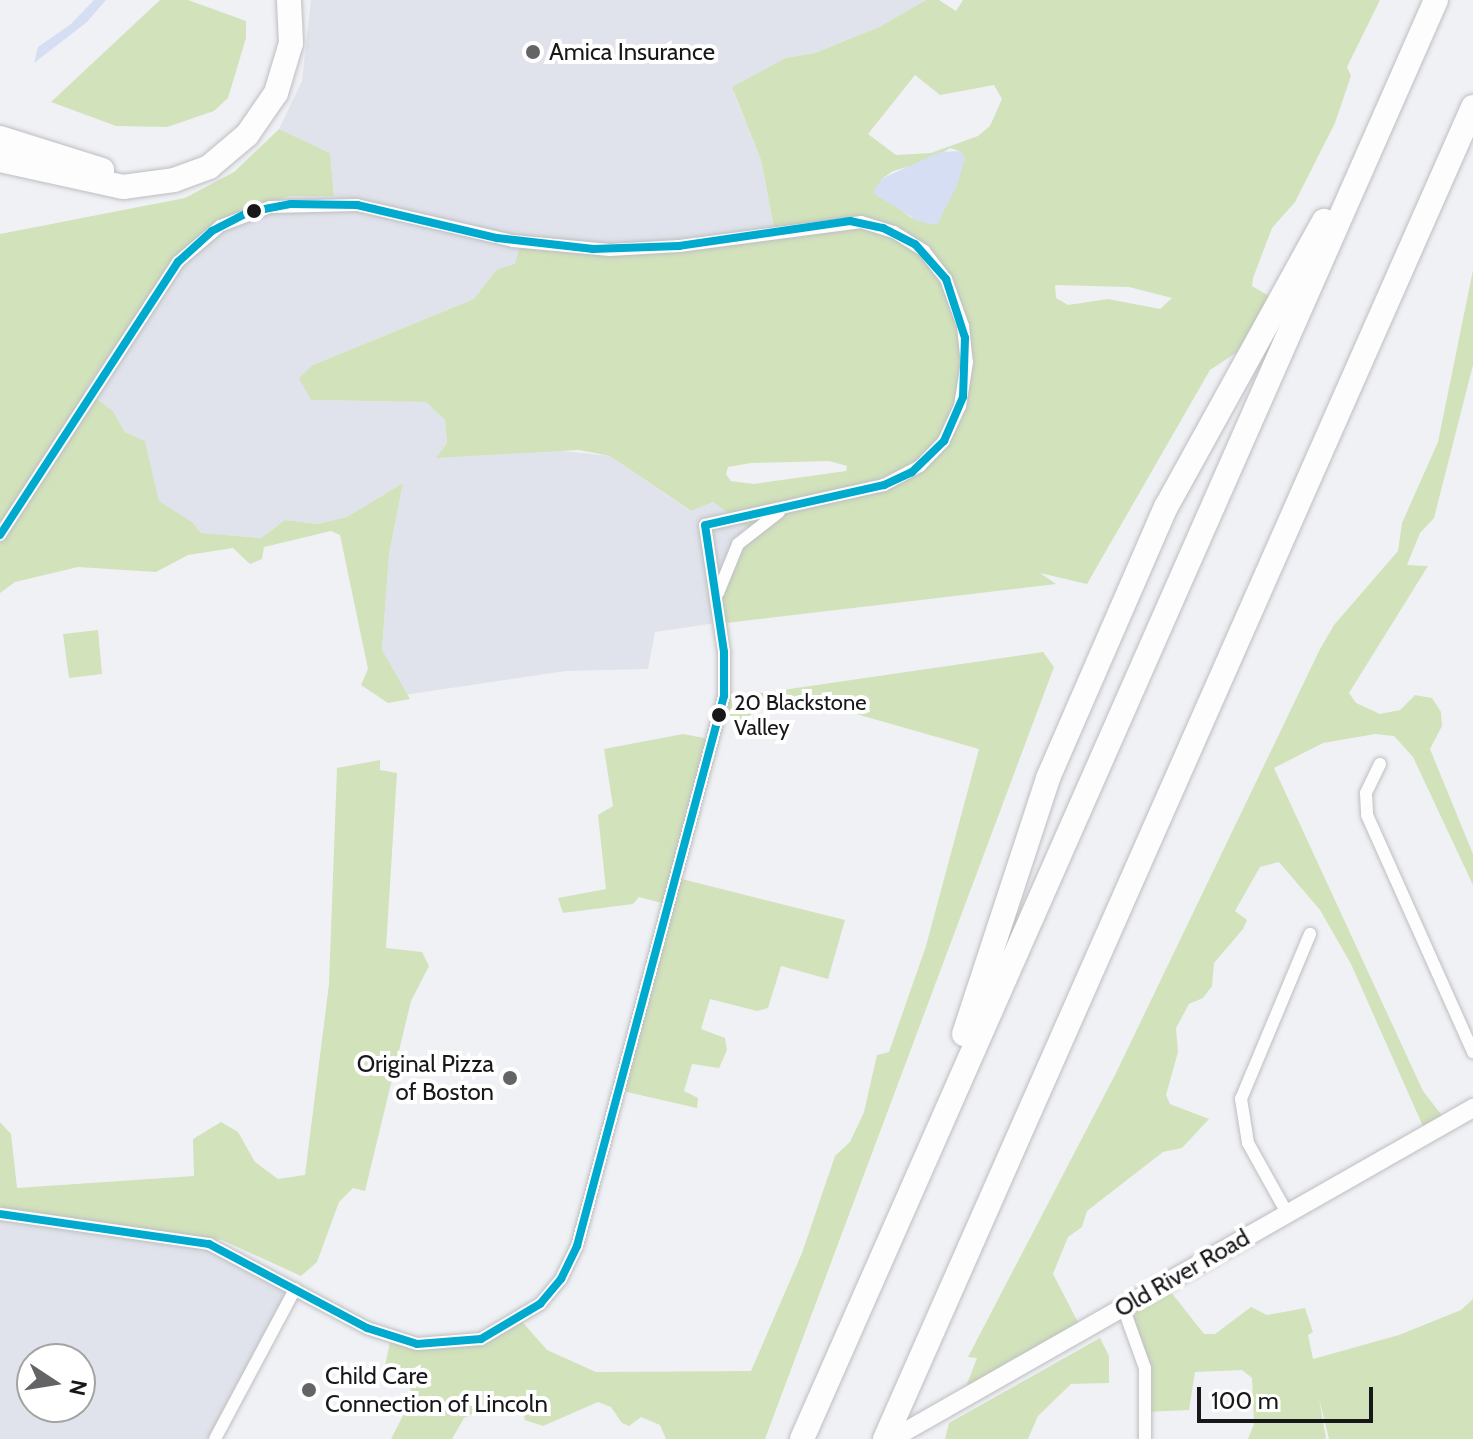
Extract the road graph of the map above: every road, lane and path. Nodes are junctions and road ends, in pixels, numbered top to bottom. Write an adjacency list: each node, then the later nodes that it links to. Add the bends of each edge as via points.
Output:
1 (277, 0): 6 (highway, via 279,40 259,98 230,134 193,160 147,172 109,172)
2 (289, 0): 7 (highway, via 291,43 276,93 247,135 209,167 174,180 123,187)
3 (1436, 0): 4 (highway)
4 (1398, 86): 15 (highway); 15 (highway, via 1166,507 1035,811)
5 (1473, 107): 22 (highway)
6 (0, 138)
7 (0, 160)
8 (790, 506): 9 (street, via 904,477 933,454 953,425 966,373 963,326 946,279 915,244 883,228 850,221 670,247 585,249 497,238 368,207 312,203 239,216 184,255); 10 (street, via 738,544); 10 (street, via 705,525)
9 (0, 535)
10 (716, 601): 18 (street, via 725,670 722,704 585,1218 565,1273 540,1304 513,1324 449,1345 388,1337)
11 (1380, 764): 13 (street, via 1366,793 1367,815)
12 (1310, 934): 16 (street, via 1241,1099 1245,1134)
13 (1473, 1052)
14 (1473, 1108): 16 (main road, Old River Road)
15 (921, 1168): 21 (highway)
16 (1287, 1213): 19 (main road, Old River Road)
17 (0, 1214): 18 (street, via 200,1241)
18 (295, 1289): 20 (street)
19 (1123, 1307): 23 (main road, Old River Road); 24 (street, via 1145,1368)
20 (215, 1439)
21 (802, 1439)
22 (885, 1439)
23 (892, 1439)
24 (1145, 1439)

